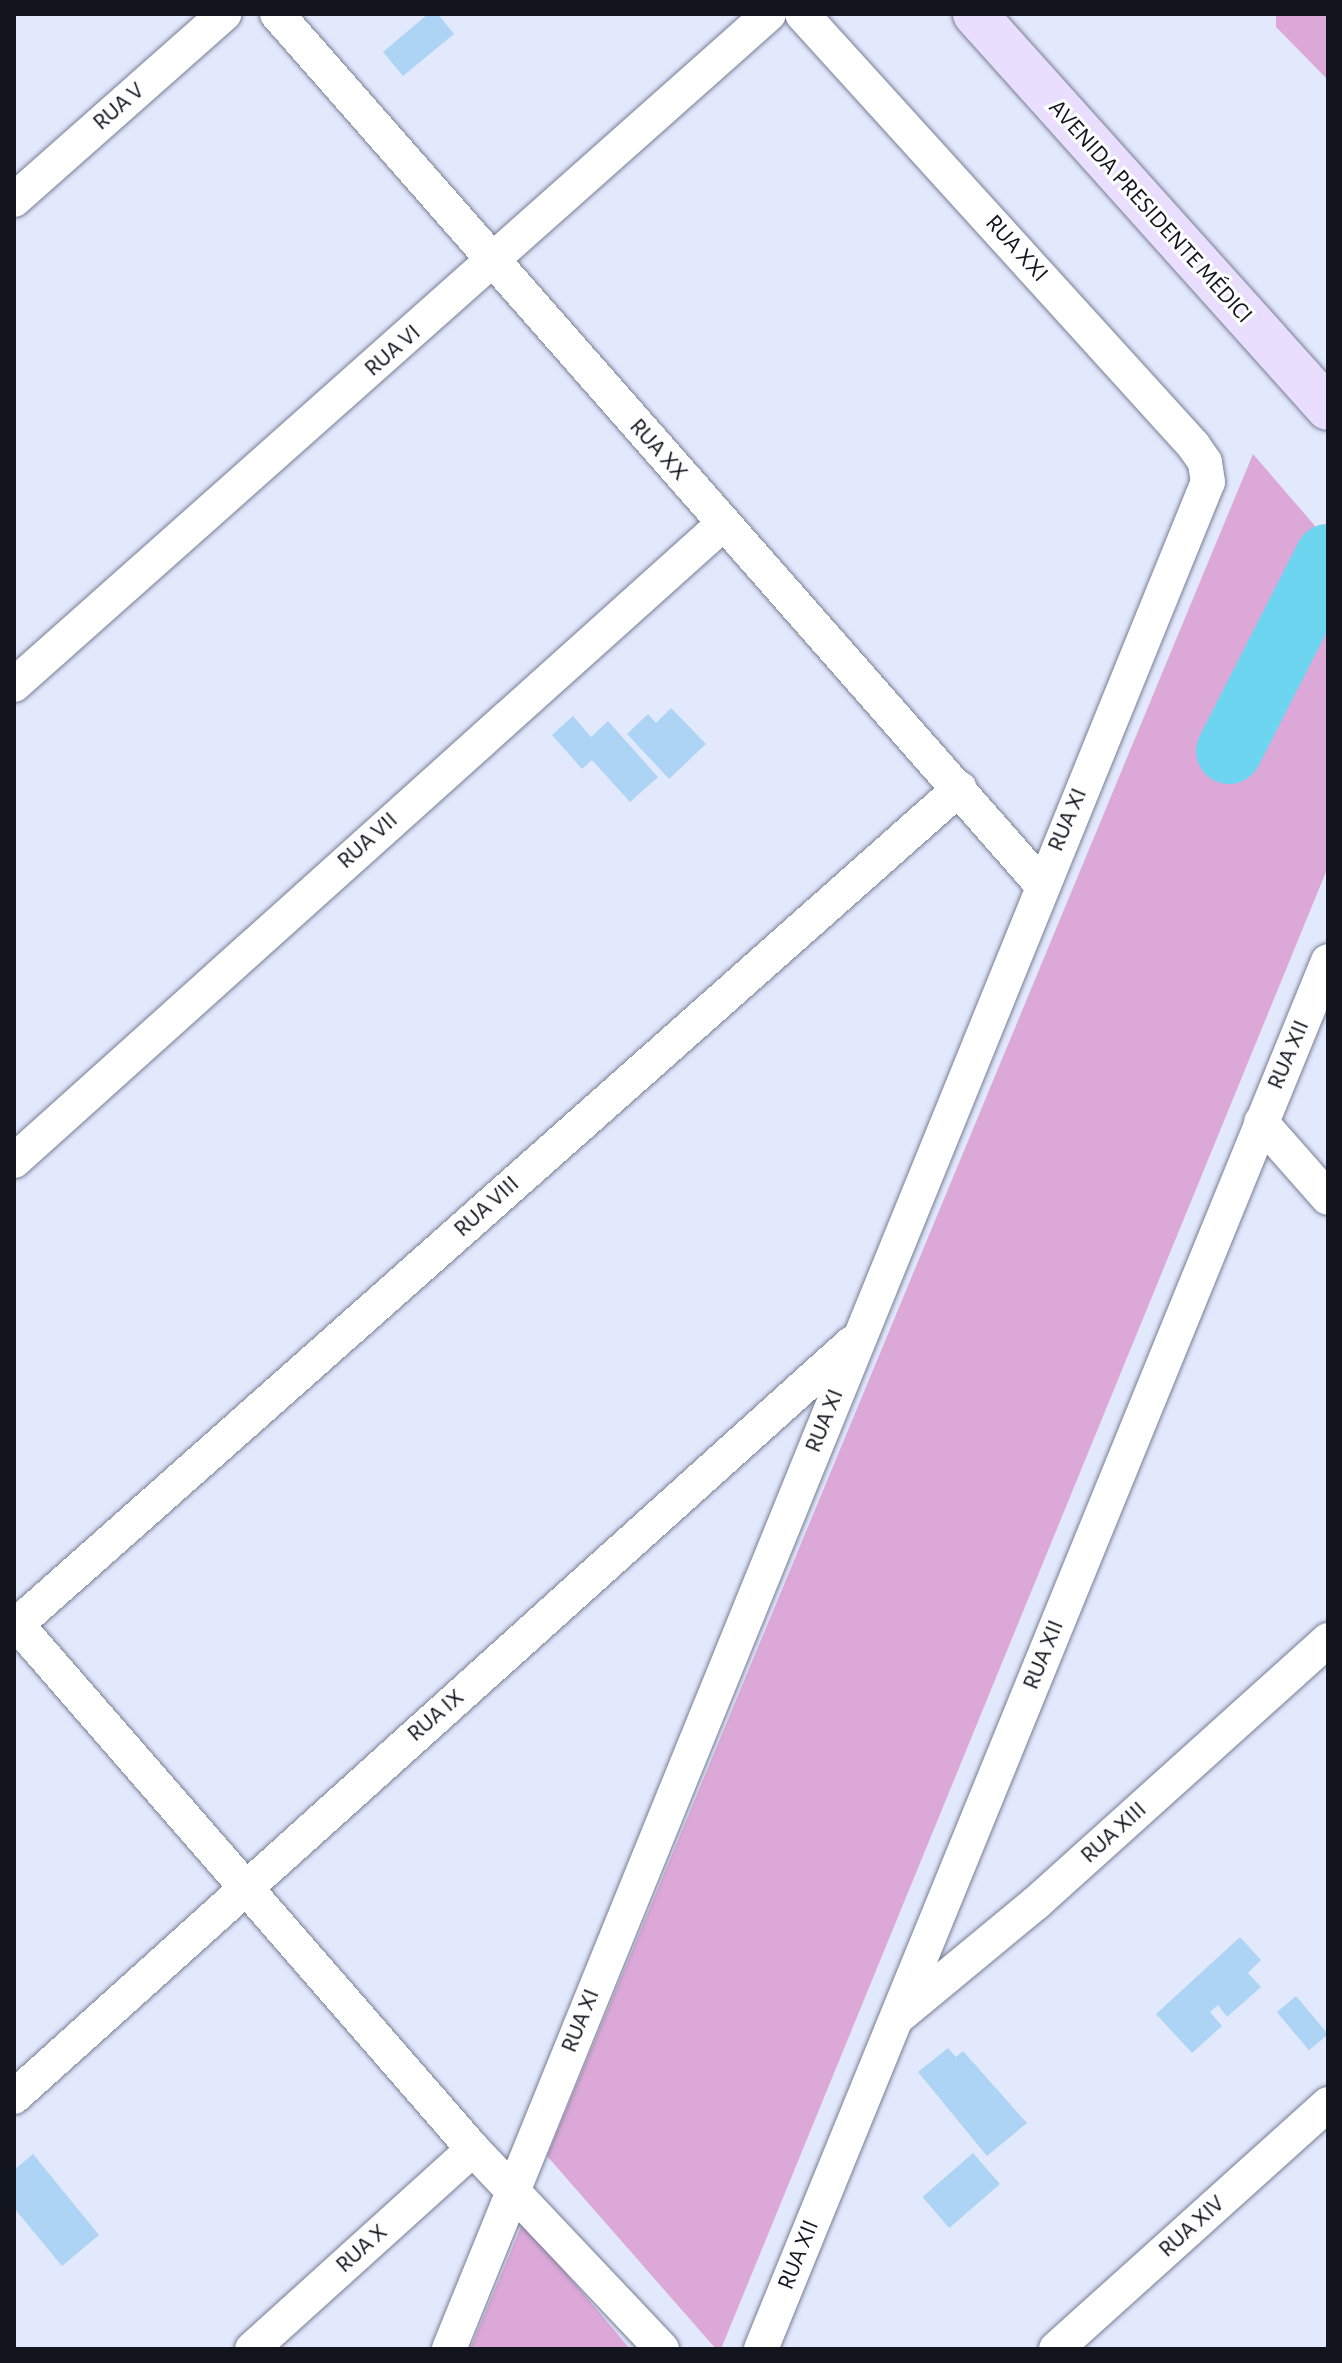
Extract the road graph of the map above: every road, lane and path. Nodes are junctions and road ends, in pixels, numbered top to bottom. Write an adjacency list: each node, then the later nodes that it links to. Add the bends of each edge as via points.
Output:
1 (224, 14): 6 (street, RUA V)
2 (277, 14): 7 (street, RUA XX)
3 (769, 14): 7 (street, RUA VI)
4 (802, 14): 9 (street, RUA XXI, via 1194,446 1205,462)
5 (975, 14): 8 (main road, AVENIDA PRESIDENTE MÉDICI)
6 (14, 200)
7 (491, 264): 10 (street, RUA XX); 11 (street, RUA VI)
8 (1328, 408)
9 (1205, 494): 13 (street, RUA XI)
10 (723, 524): 12 (street, RUA XX); 16 (street, RUA VII)
11 (14, 685)
12 (960, 788): 13 (street, RUA XX); 19 (street, RUA VIII)
13 (1041, 884): 18 (street, RUA XI)
14 (1328, 961): 15 (street, RUA XII)
15 (1261, 1122): 17 (street); 22 (street, RUA XII)
16 (14, 1161)
17 (1328, 1198)
18 (859, 1337): 21 (street, RUA IX); 26 (street, RUA XI)
19 (15, 1624): 21 (street)
20 (1328, 1640): 22 (street, RUA XIII, via 1048,1893)
21 (244, 1885): 23 (street, RUA IX); 25 (street)
22 (895, 2020): 30 (street, RUA XII)
23 (14, 2097)
24 (1328, 2104): 31 (street, RUA XIV)
25 (473, 2149): 26 (street); 27 (street, RUA X)
26 (514, 2189): 28 (street, RUA XI); 29 (street)
27 (252, 2349)
28 (449, 2349)
29 (662, 2349)
30 (761, 2349)
31 (1056, 2349)

